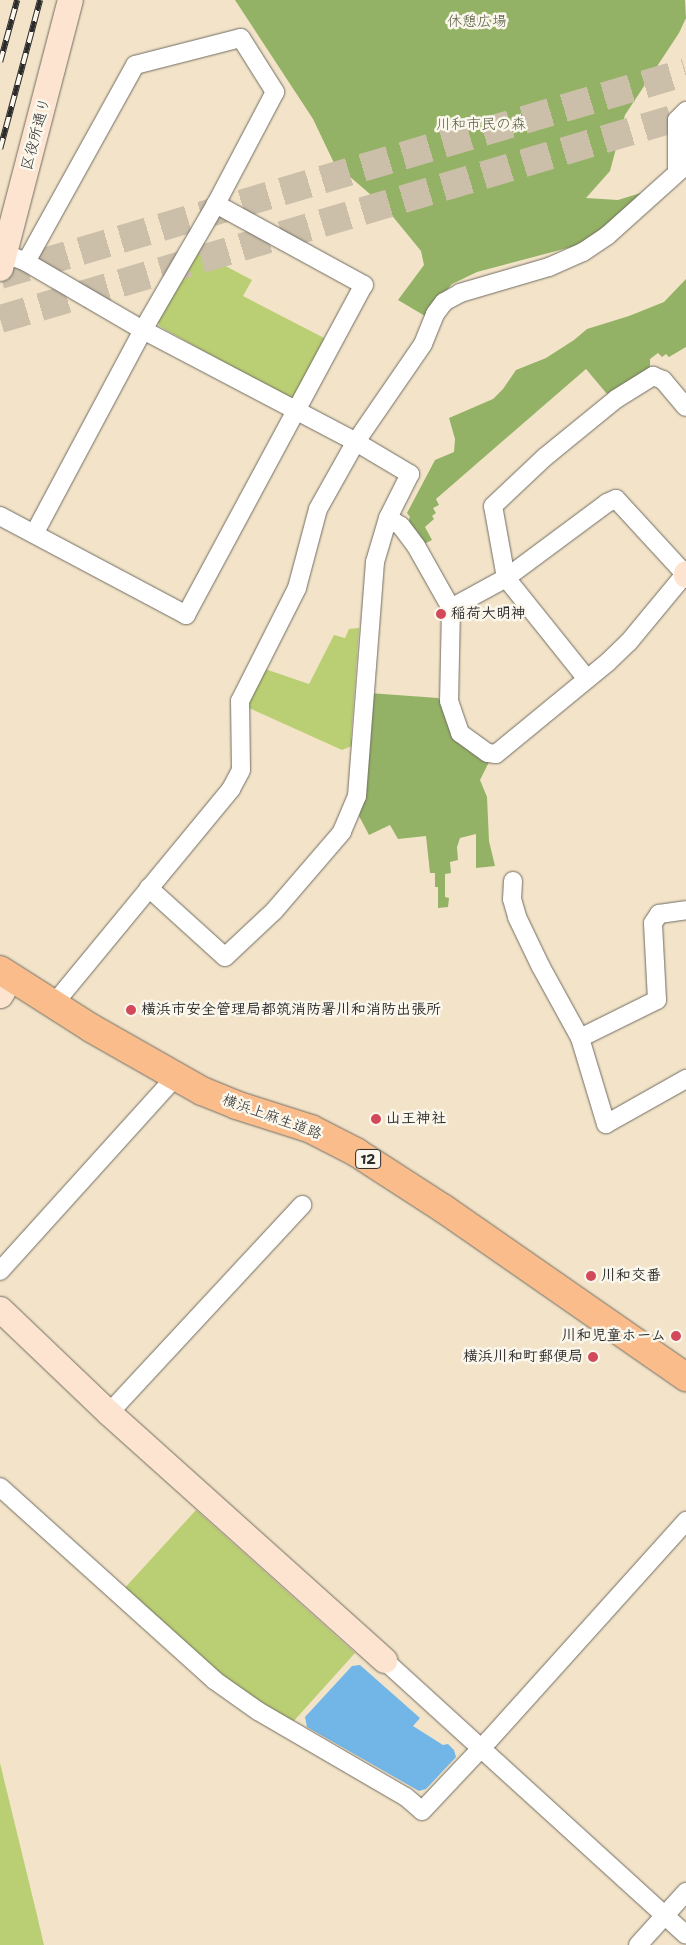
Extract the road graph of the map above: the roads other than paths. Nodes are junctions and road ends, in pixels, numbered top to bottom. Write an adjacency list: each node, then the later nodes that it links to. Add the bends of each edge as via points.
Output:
1 (70, 0): 5 (street, 区役所通り)
2 (686, 112): 3 (street, via 676,120)
3 (682, 168): 9 (street, via 608,235 583,252 549,267 460,293 444,302 435,314 423,344)
4 (216, 204): 5 (street, via 275,92 241,38 135,66); 6 (street); 8 (street, via 364,285)
5 (7, 259): 6 (street)
6 (143, 330): 8 (street); 12 (street)
7 (686, 407): 14 (street, via 663,380 653,376 616,399 499,500 493,506)
8 (296, 411): 9 (street); 12 (street, via 186,615)
9 (355, 443): 11 (street, via 410,474); 18 (street, via 318,509 297,588 240,701 241,770 231,790)
10 (0, 516): 12 (street)
11 (388, 518): 15 (street, via 401,526 416,546); 18 (street, via 376,562 357,796 342,832 274,910 225,958)
12 (34, 534)
13 (686, 574): 14 (street, via 616,499); 16 (street, via 628,643)
14 (506, 578): 15 (street); 16 (street)
15 (451, 608): 16 (street, via 449,701 460,733 488,753 496,754)
16 (587, 679)
17 (513, 881): 22 (street, via 512,899 517,918)
18 (149, 888): 21 (street)
19 (686, 910): 22 (street, via 659,914 653,923 657,1000)
20 (4, 981): 21 (main road, 横浜上麻生道路 / 12)
21 (53, 1005): 23 (main road, 横浜上麻生道路 / 12)
22 (580, 1038): 24 (street, via 606,1124)
23 (175, 1077): 26 (street); 28 (main road, 横浜上麻生道路 / 12, via 236,1105 311,1129 356,1152)
24 (686, 1079)
25 (302, 1205): 29 (street)
26 (0, 1271)
27 (0, 1309): 29 (street)
28 (686, 1377)
29 (109, 1412): 32 (street)
30 (0, 1487): 33 (street, via 214,1680 258,1711 406,1798 422,1811)
31 (686, 1520): 33 (street)
32 (384, 1660): 33 (street)
33 (481, 1748): 35 (street)
34 (686, 1892): 35 (street)
35 (665, 1916): 36 (street); 37 (street)
36 (686, 1934)
37 (638, 1945)

